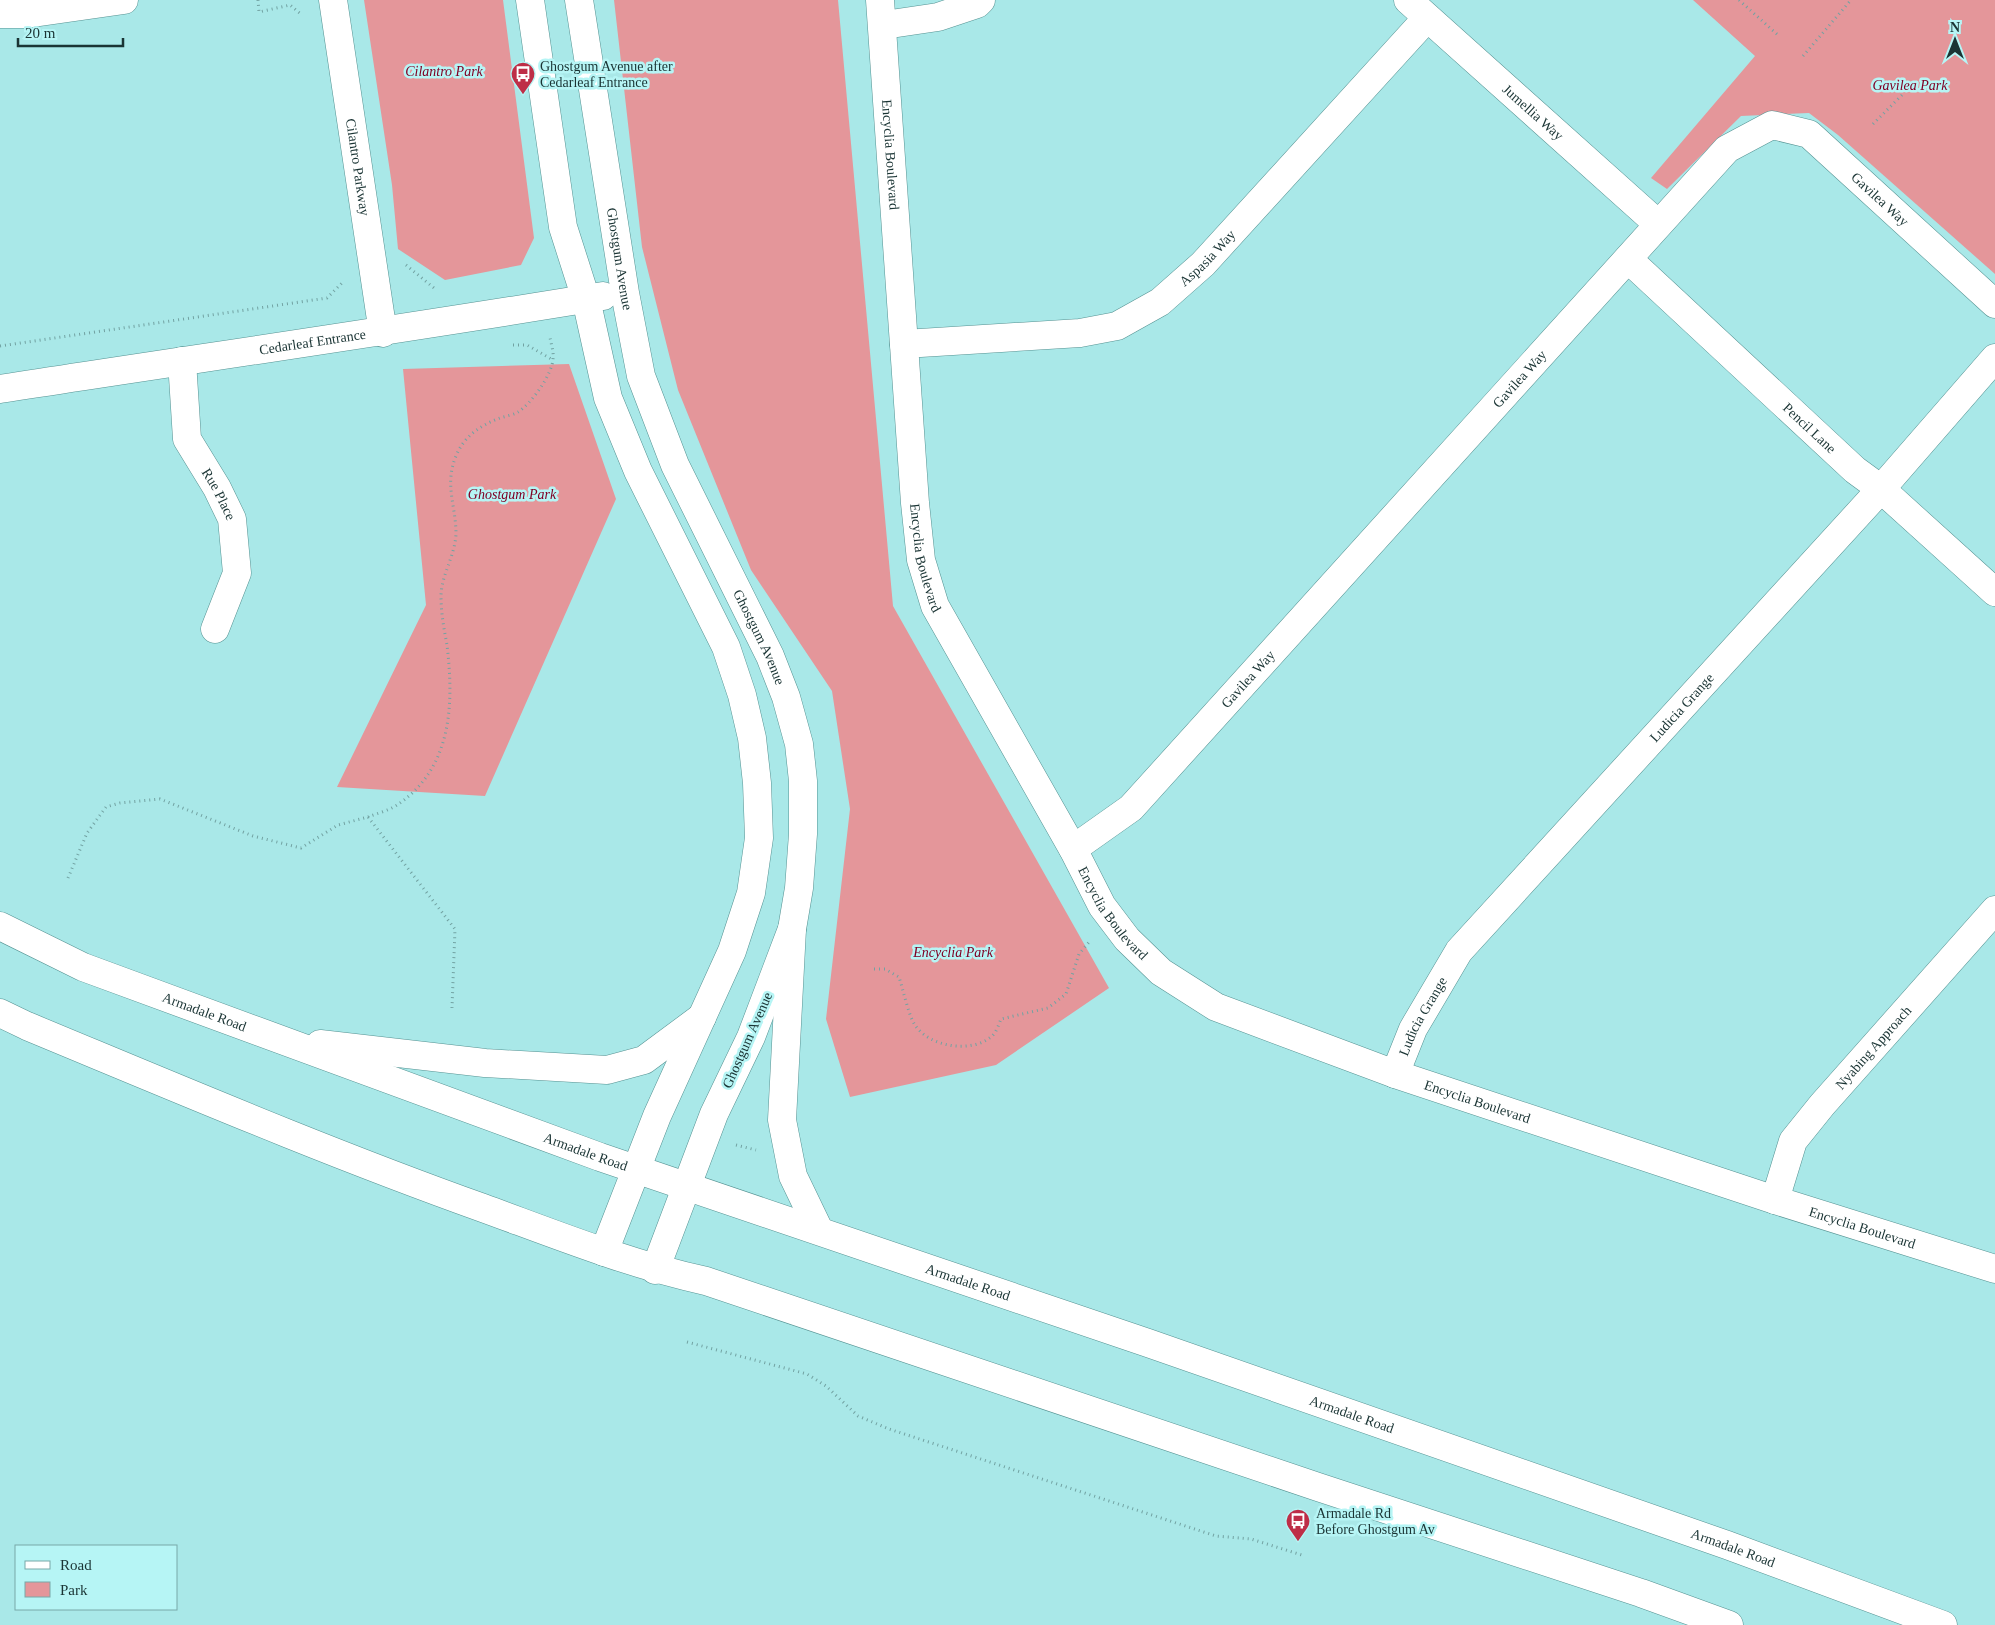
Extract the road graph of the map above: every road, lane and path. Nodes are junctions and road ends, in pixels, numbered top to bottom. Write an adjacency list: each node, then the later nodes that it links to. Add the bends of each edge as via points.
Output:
1 (124, 0): 10 (main road, via 26,14)
2 (333, 0): 17 (main road, Cilantro Parkway)
3 (530, 0): 20 (main road, via 563,227)
4 (579, 0): 19 (main road, Ghostgum Avenue)
5 (981, 0): 9 (main road, via 938,16)
6 (1739, 0): 11 (path)
7 (1851, 0): 12 (path)
8 (1418, 9): 15 (main road, Jumellia Way); 23 (main road, Aspasia Way, via 1203,264 1160,302 1117,326 1080,333)
9 (882, 13): 23 (main road, Encyclia Boulevard)
10 (0, 14)
11 (1778, 36)
12 (1803, 56)
13 (1904, 93): 14 (path)
14 (1873, 124)
15 (1658, 224): 16 (main road, Gavilea Way); 21 (main road, Gavilea Way, via 1726,149 1772,125 1809,134)
16 (1628, 259): 29 (main road, Pencil Lane, via 1855,470); 33 (main road, Gavilea Way, via 1131,808)
17 (374, 268): 18 (path, via 404,263 434,288); 22 (main road, Cilantro Parkway); 24 (path, via 353,270 327,298)
18 (443, 286)
19 (624, 292): 20 (main road, Cedarleaf Entrance); 37 (main road, Ghostgum Avenue, via 641,376 675,465 770,656 799,744 803,834)
20 (586, 299): 22 (main road, Cedarleaf Entrance); 42 (main road, via 608,398 638,471 726,647 752,738 759,838 751,893 732,951)
21 (1995, 304)
22 (383, 333): 27 (main road, Cedarleaf Entrance)
23 (904, 344): 33 (main road, Encyclia Boulevard, via 921,560 935,606)
24 (0, 346)
25 (1995, 358): 29 (main road, Ludicia Grange)
26 (553, 360): 32 (path, via 531,400 518,412 482,424 466,438 456,454 450,476 455,545 441,594 450,679 447,736 431,772 415,790 399,804)
27 (182, 361): 28 (main road, Cedarleaf Entrance); 31 (main road, Rue Place, via 188,439 232,519 236,573)
28 (0, 389)
29 (1881, 489): 30 (main road, Pencil Lane); 44 (main road, Ludicia Grange, via 1459,951 1413,1028)
30 (1995, 592)
31 (215, 629)
32 (368, 817): 34 (path, via 338,825 301,848 253,836 160,799 120,803 106,807 87,833); 40 (path, via 455,929)
33 (1073, 849): 44 (main road, Encyclia Boulevard, via 1102,906 1128,940 1161,972 1216,1007)
34 (68, 878)
35 (1995, 910): 47 (main road, Nyabing Approach, via 1793,1141)
36 (0, 926): 43 (main road, Armadale Road, via 84,967)
37 (792, 929): 46 (main road, Ghostgum Avenue, via 751,1037 714,1114); 48 (main road, via 782,1120 793,1176)
38 (1091, 940): 39 (path, via 1079,954 1066,994 1048,1008 1001,1019 992,1036 971,1046 934,1042 915,1025 899,977 885,969)
39 (874, 969)
40 (452, 1008)
41 (0, 1013): 49 (main road, via 370,1167)
42 (702, 1017): 43 (main road, via 644,1060 607,1070 485,1063); 45 (main road)
43 (272, 1038): 45 (main road, Armadale Road)
44 (1395, 1074): 47 (main road, Encyclia Boulevard)
45 (636, 1169): 46 (main road, Armadale Road); 49 (main road)
46 (686, 1187): 48 (main road, Armadale Road); 51 (main road, Ghostgum Avenue)
47 (1775, 1200): 50 (main road, Encyclia Boulevard)
48 (819, 1230): 55 (main road, Armadale Road, via 1727,1545)
49 (604, 1252): 51 (main road)
50 (1995, 1269)
51 (655, 1270): 54 (main road, via 706,1281)
52 (687, 1342): 53 (path, via 807,1374 826,1386 858,1416 889,1429 1216,1536 1251,1539)
53 (1305, 1556)
54 (1729, 1625)
55 (1943, 1625)

